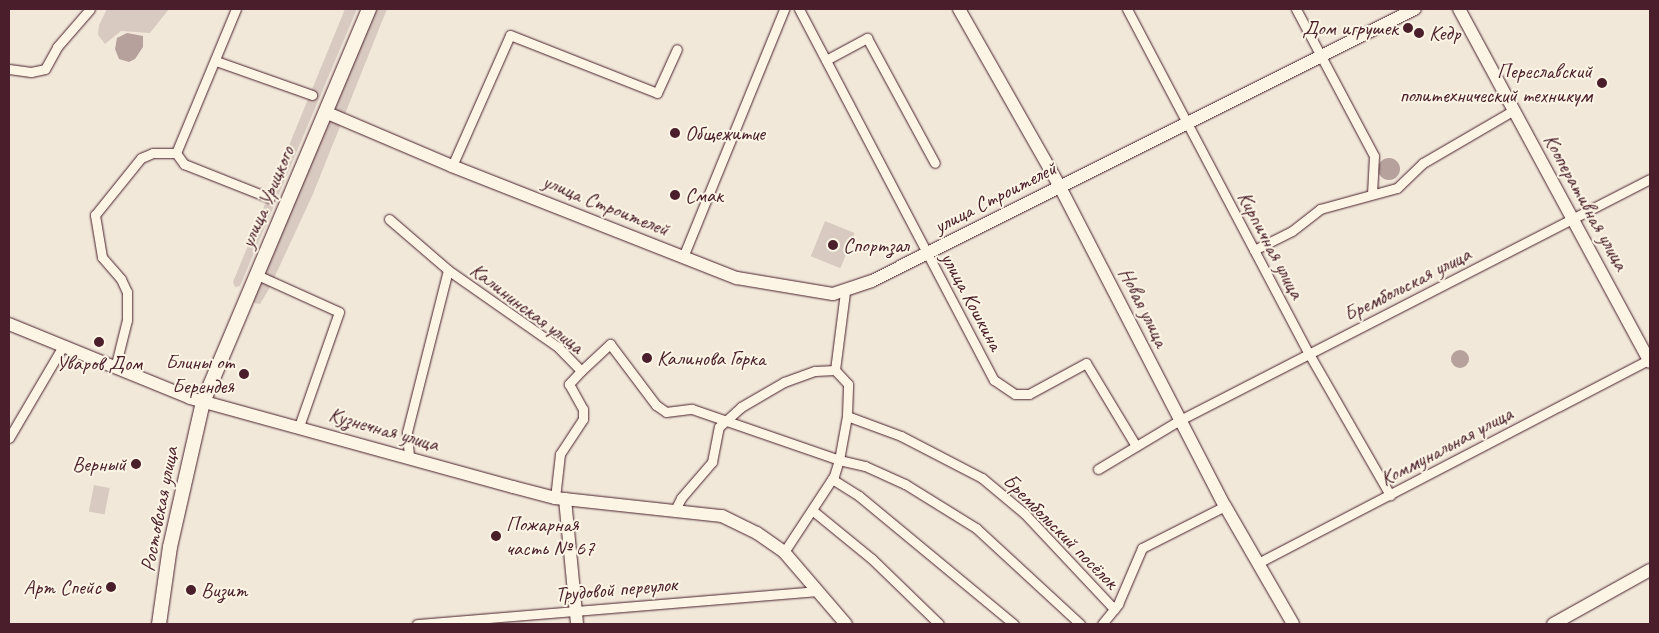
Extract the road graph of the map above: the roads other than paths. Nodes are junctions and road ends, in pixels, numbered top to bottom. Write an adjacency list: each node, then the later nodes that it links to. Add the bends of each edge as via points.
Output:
1 (90, 9): 15 (street, via 57,47 45,68 31,72)
2 (236, 9): 14 (street)
3 (369, 9): 18 (main road, улица Урицкого)
4 (784, 9): 31 (street)
5 (799, 9): 13 (street, улица Кошкина)
6 (959, 9): 24 (street, Новая улица)
7 (1127, 9): 19 (street, Кирпичная улица)
8 (1296, 9): 12 (street)
9 (1415, 9): 12 (street, улица Строителей)
10 (1459, 9): 17 (street, Кооперативная улица)
11 (677, 49): 22 (street, via 657,93 510,35)
12 (1321, 56): 19 (street, улица Строителей); 25 (street, via 1374,156)
13 (826, 60): 21 (street, via 867,38); 30 (street, улица Кошкина)
14 (216, 61): 16 (street); 20 (street)
15 (9, 69)
16 (312, 95)
17 (1514, 110): 25 (street, via 1423,163 1397,188); 28 (street, Кооперативная улица)
18 (325, 112): 22 (street, улица Строителей); 33 (main road, улица Урицкого)
19 (1186, 124): 24 (street, улица Строителей); 29 (street, Кирпичная улица)
20 (176, 153): 26 (street, via 184,164); 39 (street, via 154,153 141,158 95,215 102,257 121,279 127,292 127,320)
21 (935, 163)
22 (452, 166): 31 (street, улица Строителей)
23 (1650, 179): 28 (street, Брембольская улица)
24 (1060, 187): 30 (street, улица Строителей); 44 (street, Новая улица)
25 (1372, 194): 29 (street, via 1320,209 1292,231)
26 (270, 198)
27 (389, 219): 32 (street, Калининская улица)
28 (1573, 219): 37 (street, Брембольская улица); 38 (street, Кооперативная улица)
29 (1254, 250): 37 (street, Кирпичная улица)
30 (927, 254): 34 (street, улица Строителей); 48 (street, улица Кошкина, via 994,380 1003,389 1015,394 1029,394 1086,364)
31 (684, 257): 34 (street, улица Строителей, via 737,278 830,294)
32 (448, 270): 41 (street, Калининская улица, via 558,348); 49 (street, via 407,432)
33 (255, 274): 42 (main road, улица Урицкого); 46 (street, via 339,312)
34 (845, 292): 40 (street)
35 (9, 324): 36 (street, Кузнечная улица)
36 (63, 346): 39 (street, Кузнечная улица); 47 (street)
37 (1309, 354): 44 (street, Брембольская улица); 53 (street, Кирпичная улица)
38 (1650, 360): 53 (street, Коммунальная улица)
39 (114, 368): 42 (street, Кузнечная улица)
40 (835, 370): 43 (street, via 848,384); 45 (street, via 815,371 784,382 741,408)
41 (581, 371): 45 (street, Калининская улица, via 610,344 656,405 666,412 692,409); 54 (street, Калининская улица, via 569,384 584,409 583,419 560,454)
42 (203, 402): 46 (street, Кузнечная улица); 64 (main road, Ростовская улица, via 170,547)
43 (847, 416): 50 (street); 63 (street, Брембольский посёлок, via 901,436 982,478 1024,514)
44 (1180, 420): 48 (street, Брембольская улица); 55 (street, Новая улица)
45 (725, 422): 50 (street, Калининская улица); 56 (street, via 719,427 712,462 681,498)
46 (299, 426): 49 (street, Кузнечная улица)
47 (9, 438)
48 (1136, 446): 51 (street, Брембольская улица)
49 (409, 456): 54 (street, Кузнечная улица)
50 (838, 460): 52 (street); 70 (street, via 865,466 905,484 976,528)
51 (1098, 469)
52 (832, 479): 57 (street); 69 (street, via 866,502)
53 (1390, 495): 59 (street, Коммунальная улица)
54 (560, 498): 56 (street, Кузнечная улица); 62 (street)
55 (1225, 506): 59 (street, Новая улица); 63 (street, via 1142,548)
56 (675, 510): 58 (street, Кузнечная улица, via 722,516 757,533)
57 (812, 510): 58 (street); 68 (street, via 872,559)
58 (784, 552): 61 (street, Кузнечная улица)
59 (1258, 564): 72 (street, Новая улица)
60 (1650, 570): 73 (street)
61 (817, 591): 62 (street, Трудовой переулок); 67 (street, Кузнечная улица)
62 (576, 609): 65 (street, Трудовой переулок); 66 (street)
63 (1114, 609): 71 (street)
64 (159, 624)
65 (417, 624)
66 (577, 624)
67 (846, 624)
68 (939, 624)
69 (1014, 624)
70 (1080, 624)
71 (1102, 624)
72 (1293, 624)
73 (1553, 624)

